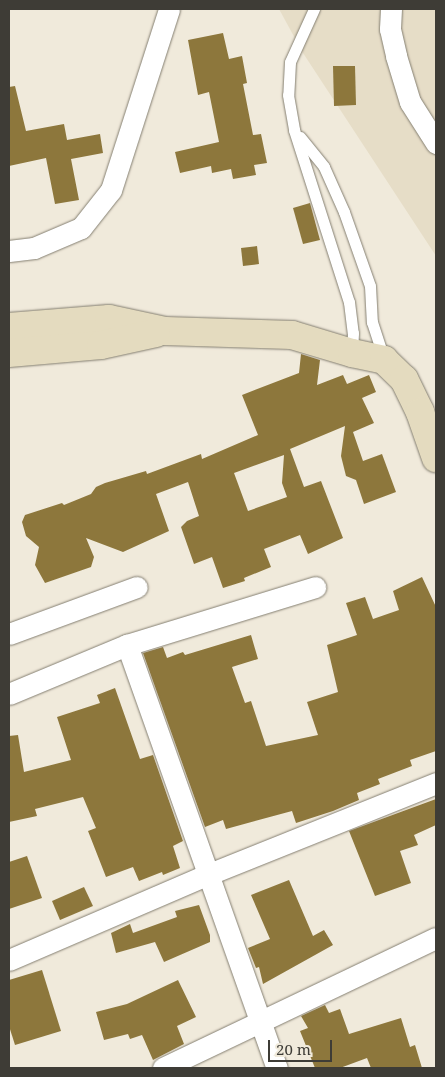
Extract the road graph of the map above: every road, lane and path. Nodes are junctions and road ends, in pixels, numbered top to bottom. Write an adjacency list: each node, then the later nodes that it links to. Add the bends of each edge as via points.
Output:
1 (169, 9): 6 (street, via 111,190 81,228 34,248)
2 (314, 9): 4 (lane, via 290,62 288,95)
3 (391, 9): 5 (street, via 390,29 410,102)
4 (294, 130): 10 (lane, via 349,302); 11 (lane, via 324,167 344,212 370,286 372,322)
5 (436, 144)
6 (9, 250)
7 (9, 327): 8 (main road, via 109,319)
8 (165, 331): 9 (main road, via 101,345); 10 (main road, via 292,335)
9 (9, 353)
10 (352, 353): 11 (main road)
11 (384, 360): 12 (main road, via 404,380 420,412)
12 (436, 458)
13 (137, 587): 15 (street)
14 (315, 587): 16 (street)
15 (9, 634)
16 (127, 645): 17 (street); 19 (street)
17 (9, 694)
18 (436, 783): 19 (street)
19 (209, 874): 21 (street); 22 (street)
20 (436, 938): 22 (street)
21 (9, 960)
22 (260, 1021): 23 (street); 24 (street)
23 (163, 1068)
24 (278, 1068)

